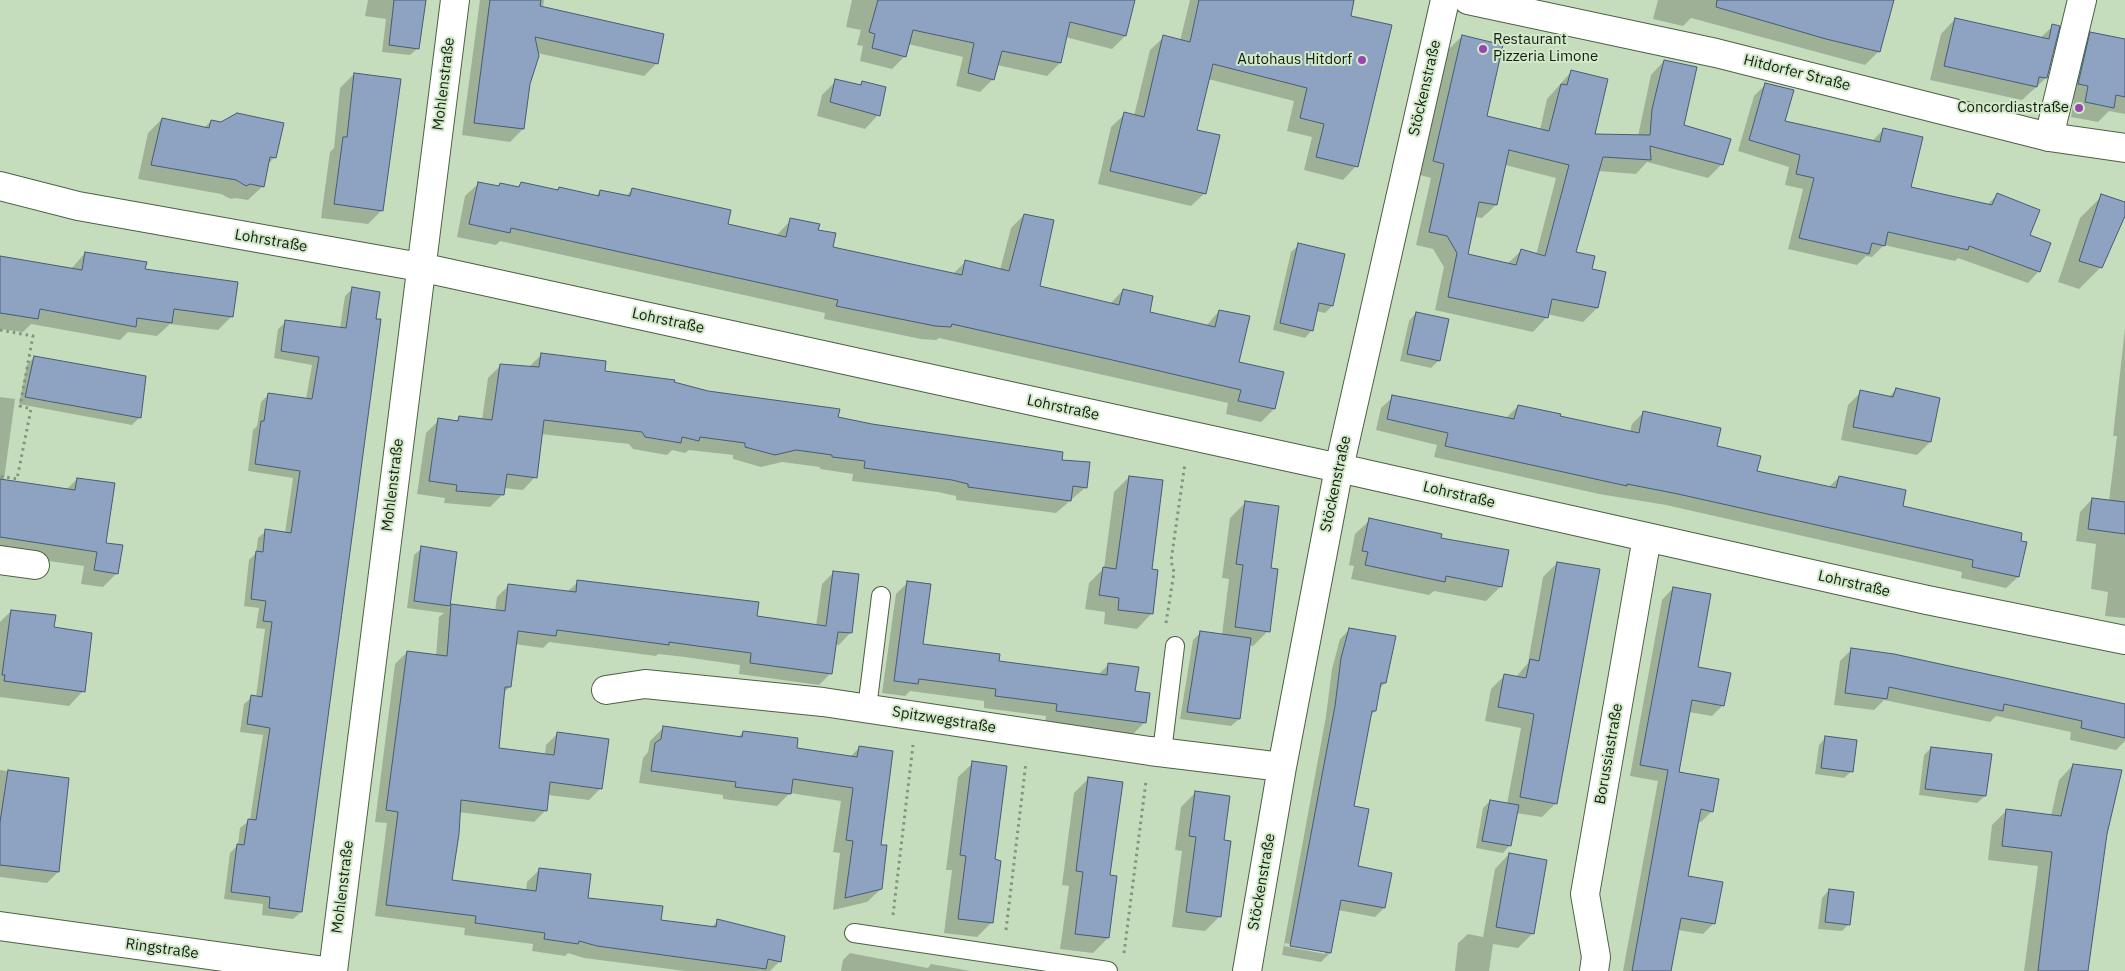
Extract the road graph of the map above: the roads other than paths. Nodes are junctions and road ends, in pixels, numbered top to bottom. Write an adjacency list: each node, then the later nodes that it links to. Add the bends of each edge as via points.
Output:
1 (455, 0): 8 (street, Mohlenstraße)
2 (1445, 0): 9 (street, Stöckenstraße)
3 (1468, 0): 5 (street, Hitdorfer Straße, via 1716,53)
4 (2082, 0): 5 (street)
5 (2049, 137): 6 (street, Hitdorfer Straße)
6 (2125, 148)
7 (0, 186): 8 (street, Lohrstraße, via 78,206)
8 (420, 267): 9 (street, Lohrstraße); 24 (street, Mohlenstraße)
9 (1339, 468): 10 (street, Lohrstraße); 19 (street, Stöckenstraße)
10 (1647, 537): 14 (street, Lohrstraße, via 1927,600); 26 (street, Borussiastraße, via 1585,894 1596,957)
11 (0, 560): 12 (street)
12 (35, 565)
13 (881, 596): 17 (lane)
14 (2125, 640)
15 (1175, 646): 18 (lane)
16 (606, 690): 17 (street, Spitzwegstraße, via 645,684)
17 (867, 708): 18 (street, Spitzwegstraße)
18 (1156, 751): 19 (street, Spitzwegstraße)
19 (1282, 768): 25 (street, Stöckenstraße)
20 (0, 926): 23 (street, Ringstraße)
21 (854, 933): 22 (lane, via 1003,955)
22 (1116, 966)
23 (324, 971)
24 (333, 971)
25 (1247, 971)
26 (1594, 971)

